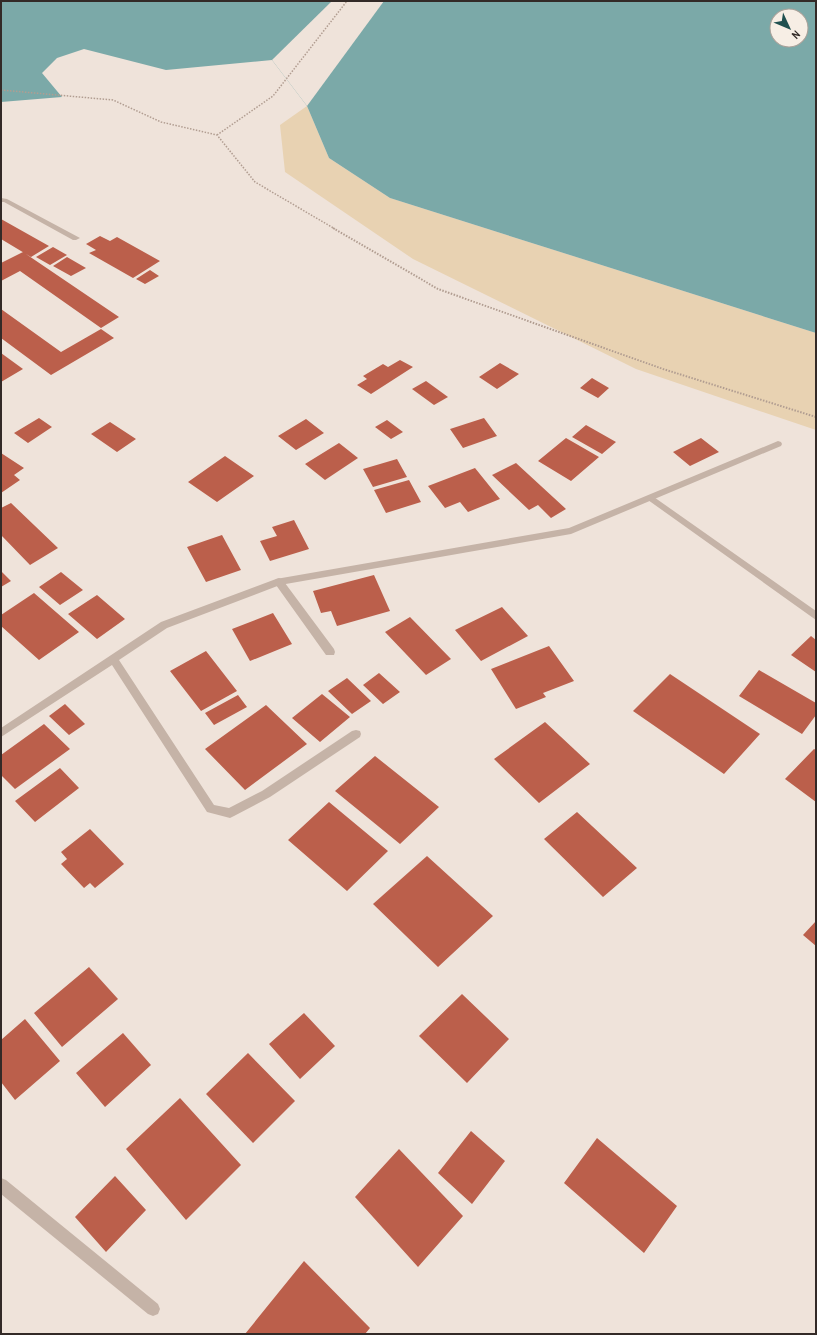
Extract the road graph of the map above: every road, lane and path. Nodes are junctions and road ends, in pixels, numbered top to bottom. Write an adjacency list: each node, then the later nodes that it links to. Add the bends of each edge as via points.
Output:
1 (347, 1): 3 (path, via 273,96)
2 (1, 90): 3 (path, via 113,100 161,122)
3 (216, 135): 6 (path, via 255,182 438,289 663,369)
4 (1, 200): 5 (street)
5 (76, 238)
6 (816, 417)
7 (778, 444): 8 (street)
8 (651, 498): 9 (street, via 571,531); 10 (street)
9 (279, 582): 11 (street); 12 (street, via 164,625)
10 (816, 616)
11 (330, 652)
12 (113, 659): 13 (street); 14 (street, via 211,809 230,813 266,794)
13 (1, 733)
14 (356, 734)
15 (1, 1185): 16 (street)
16 (154, 1309)

